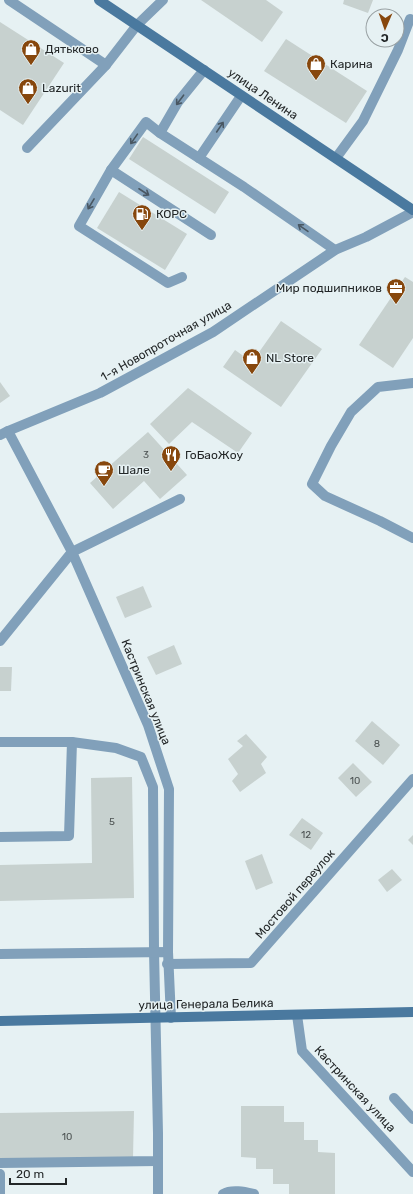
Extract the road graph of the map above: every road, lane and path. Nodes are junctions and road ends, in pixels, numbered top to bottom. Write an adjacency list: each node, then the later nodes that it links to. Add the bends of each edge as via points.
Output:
1 (9, 0): 6 (street)
2 (99, 0): 5 (main road, улица Ленина)
3 (163, 0): 5 (street)
4 (410, 19): 12 (street, via 398,50 363,121)
5 (137, 26): 6 (street); 7 (main road, улица Ленина)
6 (106, 64): 10 (street)
7 (204, 70): 8 (main road, улица Ленина); 9 (street, one-way to 9, via 178,102)
8 (241, 96): 11 (street, one-way to 8); 12 (main road, улица Ленина)
9 (160, 133): 11 (street); 13 (street, one-way to 13, via 146,122)
10 (27, 148)
11 (200, 158): 16 (street, one-way to 11)
12 (336, 158): 14 (main road, улица Ленина)
13 (111, 170): 15 (street, one-way to 15); 17 (street, one-way to 17, via 79,226 168,283)
14 (413, 211): 16 (street, 1-я Новопроточная улица, via 366,237)
15 (211, 235)
16 (335, 250): 19 (street, 1-я Новопроточная улица, via 213,332 100,393)
17 (182, 277)
18 (413, 384): 21 (street, via 378,387 351,412 312,484 325,496)
19 (4, 433): 22 (street, Кастринская улица)
20 (180, 499): 22 (street)
21 (413, 538)
22 (72, 552): 23 (street); 29 (street, Кастринская улица, via 148,725 169,789)
23 (0, 641)
24 (0, 742): 25 (street)
25 (72, 742): 27 (street, via 69,836); 28 (street, via 116,748 141,757 153,787)
26 (413, 779): 31 (street, Мостовой переулок, via 251,963)
27 (0, 837)
28 (154, 951): 29 (street); 30 (street); 34 (street)
29 (168, 952): 31 (street, Кастринская улица)
30 (0, 954)
31 (167, 964): 35 (street, Кастринская улица)
32 (413, 1012): 33 (main road, улица Генерала Белика)
33 (297, 1014): 35 (main road, улица Генерала Белика); 41 (street, Кастринская улица, via 302,1051)
34 (156, 1018): 35 (main road, улица Генерала Белика); 36 (main road, улица Генерала Белика); 39 (street)
35 (171, 1018)
36 (0, 1022)
37 (394, 1098): 38 (street)
38 (413, 1118)
39 (158, 1160): 40 (street); 44 (street)
40 (0, 1163)
41 (413, 1172)
42 (0, 1174): 43 (street)
43 (0, 1194)
44 (158, 1194)
45 (222, 1194): 46 (street)
46 (254, 1194)

